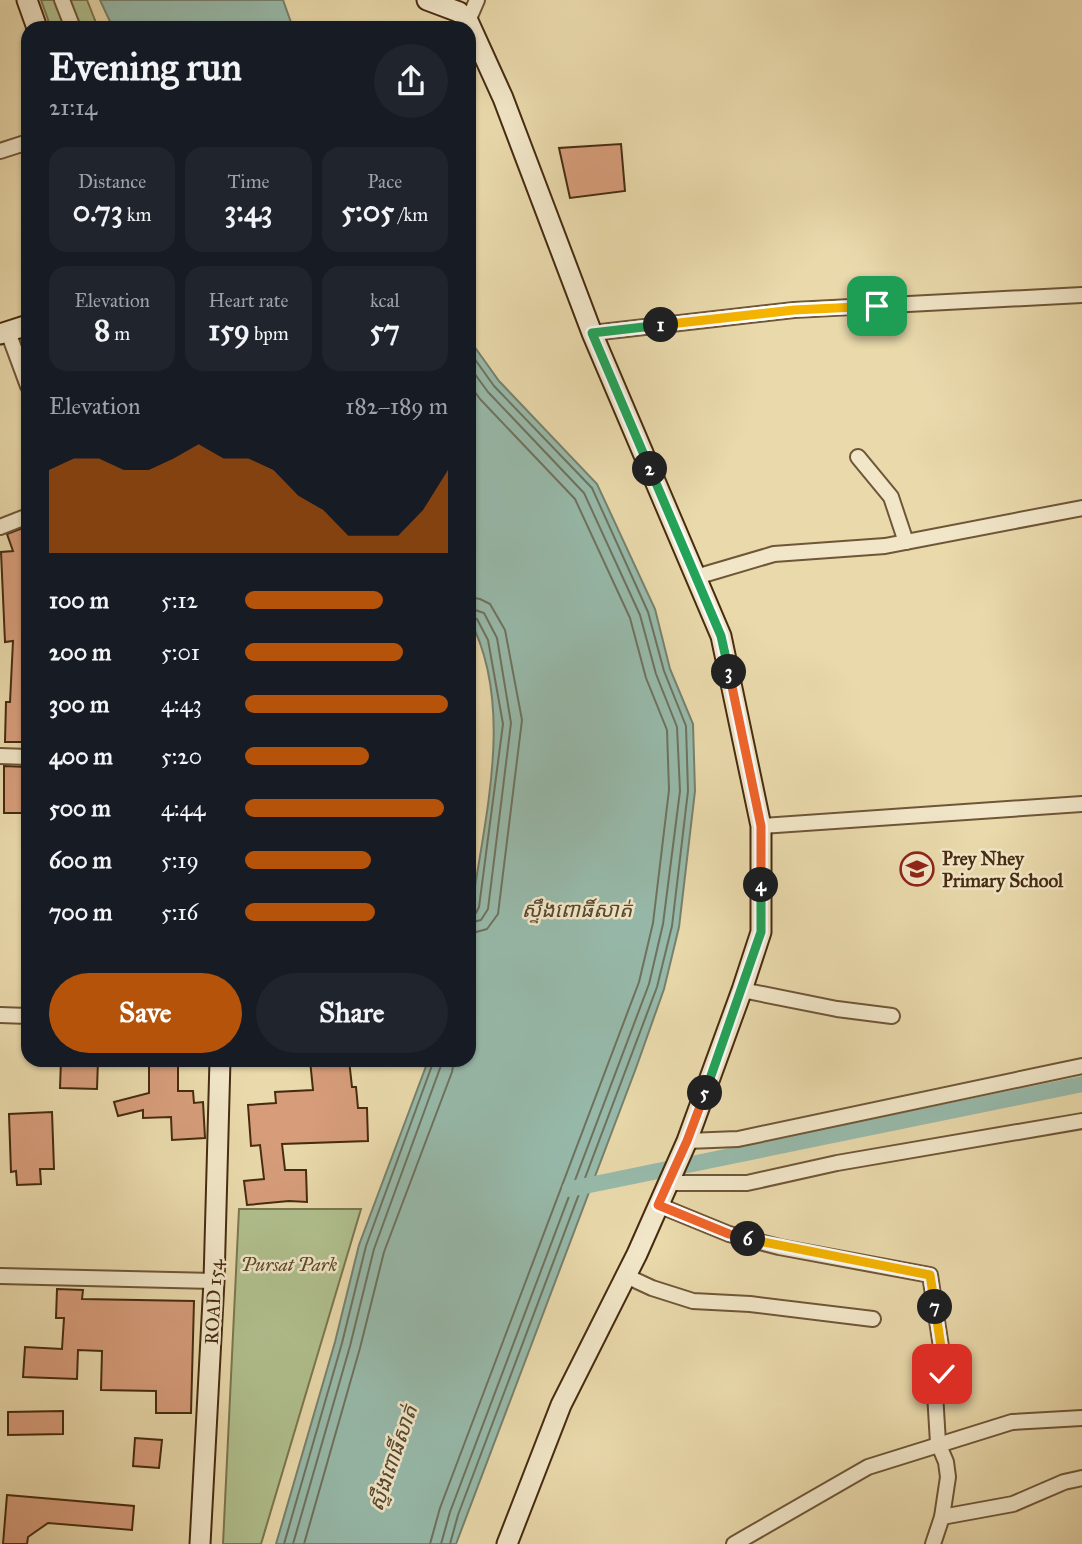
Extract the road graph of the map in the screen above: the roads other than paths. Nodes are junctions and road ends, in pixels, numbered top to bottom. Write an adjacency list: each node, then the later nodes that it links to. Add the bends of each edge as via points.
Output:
1 (27, 0): 6 (street)
2 (62, 0): 7 (street)
3 (427, 0): 5 (street)
4 (477, 0): 5 (street)
5 (468, 20)
6 (34, 21)
7 (70, 21)
8 (476, 37): 14 (street)
9 (21, 144): 10 (street)
10 (0, 151)
11 (1082, 295): 14 (street, via 794,310)
12 (21, 327): 13 (street)
13 (4, 333): 15 (street)
14 (592, 333): 21 (street)
15 (21, 371)
16 (858, 457): 20 (street, via 891,497)
17 (1082, 508): 20 (street)
18 (21, 519): 19 (street)
19 (0, 527)
20 (906, 542): 21 (street, via 774,554)
21 (696, 577): 25 (street, via 721,636)
22 (0, 756): 23 (street)
23 (21, 757)
24 (1082, 804): 25 (street)
25 (761, 826): 26 (street, via 761,932)
26 (742, 990): 29 (street); 33 (street)
27 (0, 1015): 28 (street)
28 (21, 1016)
29 (891, 1016)
30 (1082, 1066): 33 (street)
31 (220, 1067): 38 (street, ROAD 154)
32 (1082, 1121): 34 (street, via 747,1183)
33 (684, 1148): 34 (street)
34 (669, 1179): 35 (street)
35 (658, 1205): 36 (street); 41 (street, via 729,1234 930,1275 943,1360 935,1393)
36 (624, 1275): 39 (street, via 693,1301); 45 (street, via 561,1405)
37 (0, 1276): 38 (street)
38 (214, 1281): 44 (street, ROAD 154)
39 (873, 1319)
40 (1082, 1418): 41 (street, via 1012,1422)
41 (938, 1443): 43 (street, via 948,1477); 46 (street, via 868,1468)
42 (1082, 1478): 43 (street, via 1013,1504)
43 (942, 1517): 47 (street)
44 (201, 1544)
45 (507, 1544)
46 (734, 1544)
47 (933, 1544)

